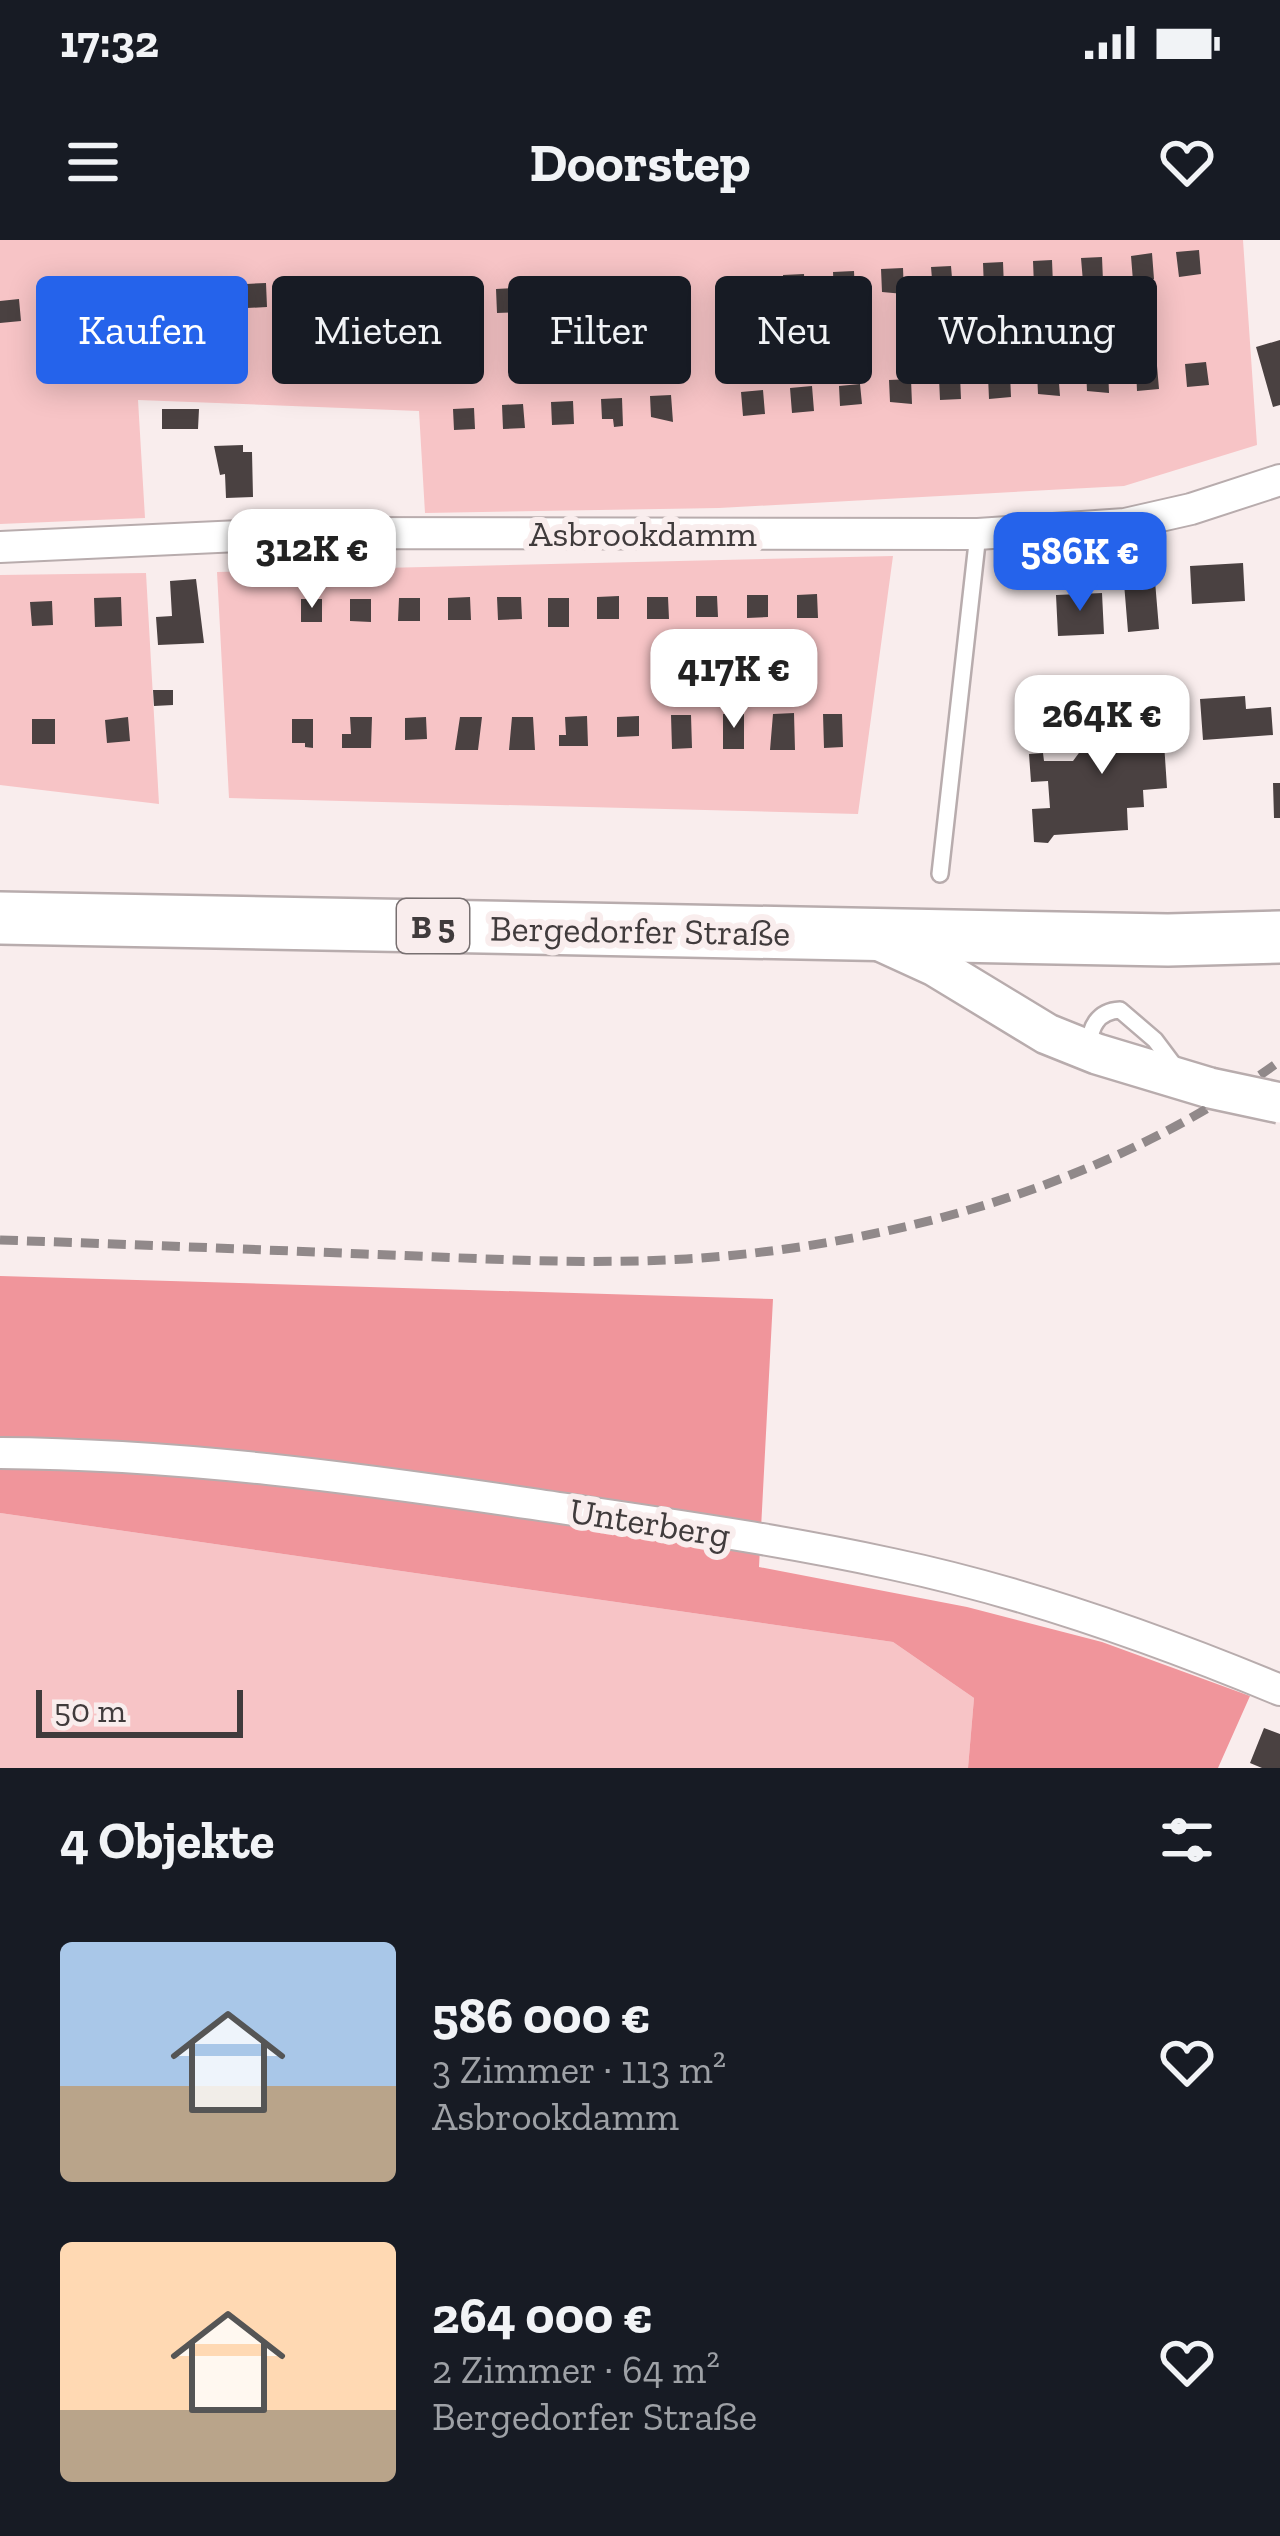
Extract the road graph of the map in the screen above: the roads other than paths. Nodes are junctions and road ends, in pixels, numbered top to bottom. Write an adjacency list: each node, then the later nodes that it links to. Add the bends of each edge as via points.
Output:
1 (1280, 480): 2 (street, Asbrookdamm, via 1125,524)
2 (978, 534): 3 (street, Asbrookdamm, via 304,533); 4 (lane)
3 (0, 547)
4 (940, 874)
5 (0, 918): 6 (main road, Bergedorfer Straße / B 5)
6 (865, 934): 7 (main road, Bergedorfer Straße / B 5); 8 (street, bridge, via 1096,1054)
7 (1280, 937)
8 (1280, 1103)
9 (0, 1453): 10 (street, Unterberg, via 370,1480 895,1564 1064,1610)
10 (1280, 1690)

